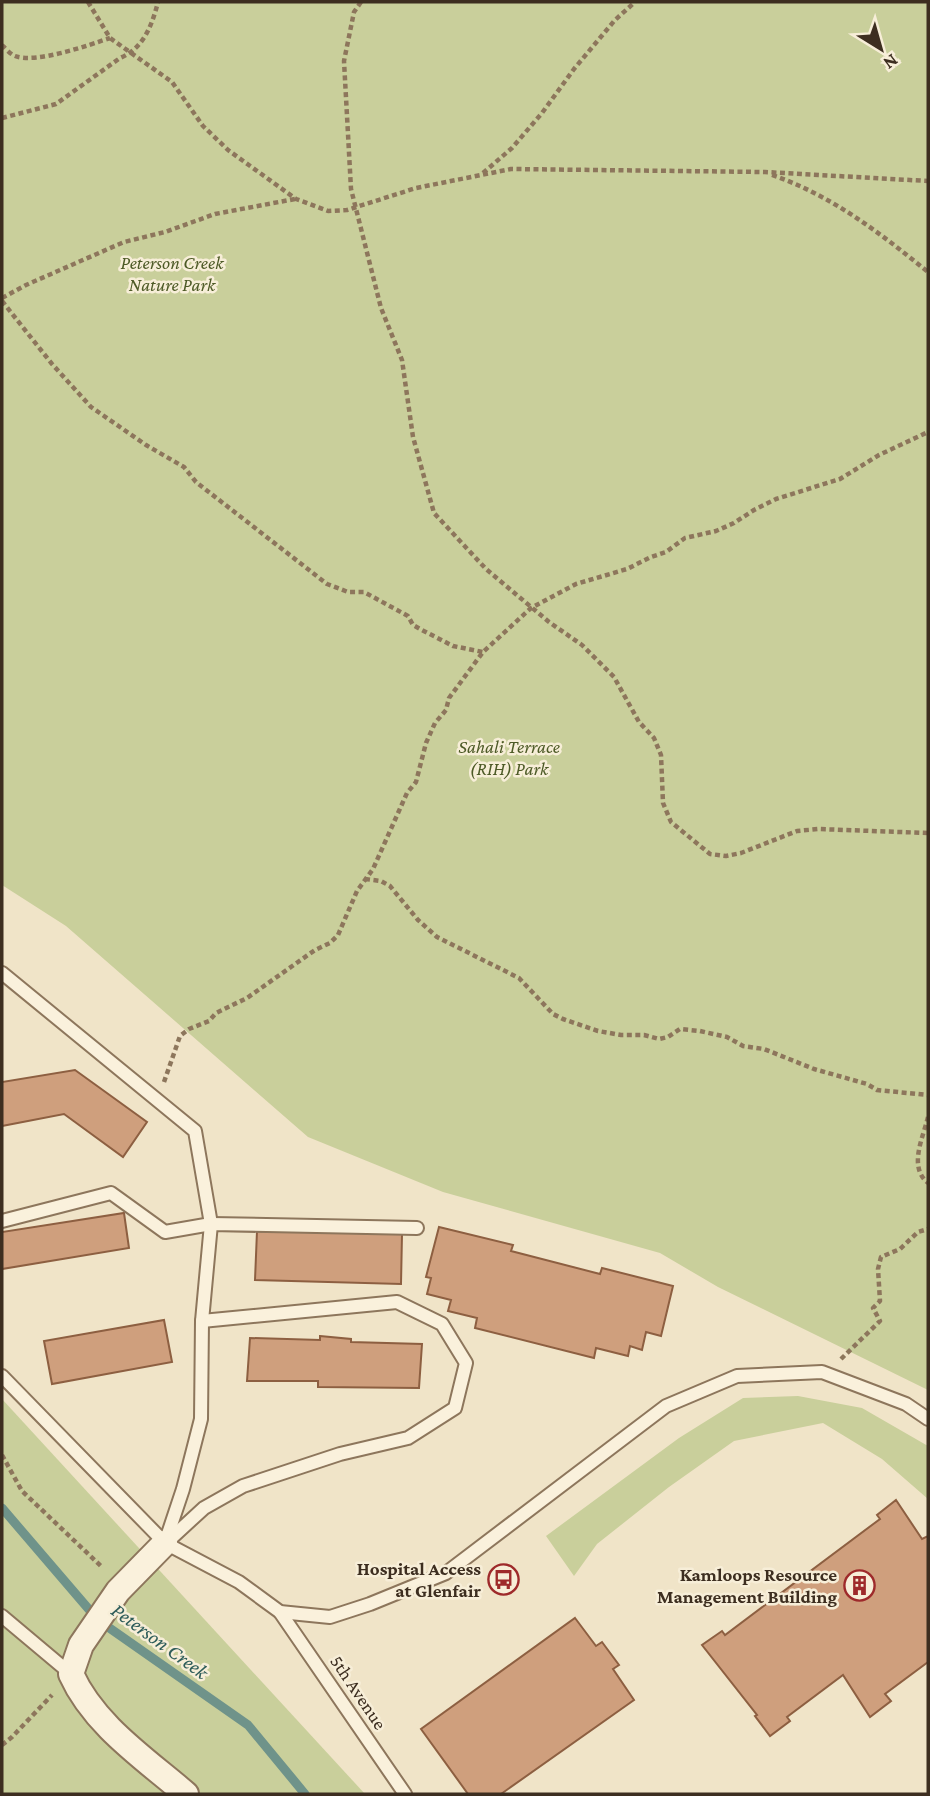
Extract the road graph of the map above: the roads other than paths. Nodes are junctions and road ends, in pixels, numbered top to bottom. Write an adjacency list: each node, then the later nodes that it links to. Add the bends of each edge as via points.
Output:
1 (2, 973): 3 (lane, via 195,1131)
2 (2, 1221): 3 (lane, via 111,1193 165,1232)
3 (211, 1224): 4 (lane); 5 (lane)
4 (417, 1228)
5 (202, 1321): 8 (lane, via 201,1419); 8 (lane, via 397,1302 442,1324 466,1363 456,1408 408,1438 340,1454 243,1486 205,1508)
6 (2, 1376): 8 (lane)
7 (928, 1419): 9 (lane, via 906,1404 822,1372 737,1376 666,1406 446,1573 330,1617)
8 (165, 1543): 9 (lane, via 239,1582); 11 (street, via 120,1589 80,1645)
9 (280, 1612): 13 (lane, 5th Avenue)
10 (2, 1616): 11 (lane)
11 (71, 1674): 12 (street, via 106,1725)
12 (186, 1794)
13 (405, 1794)

